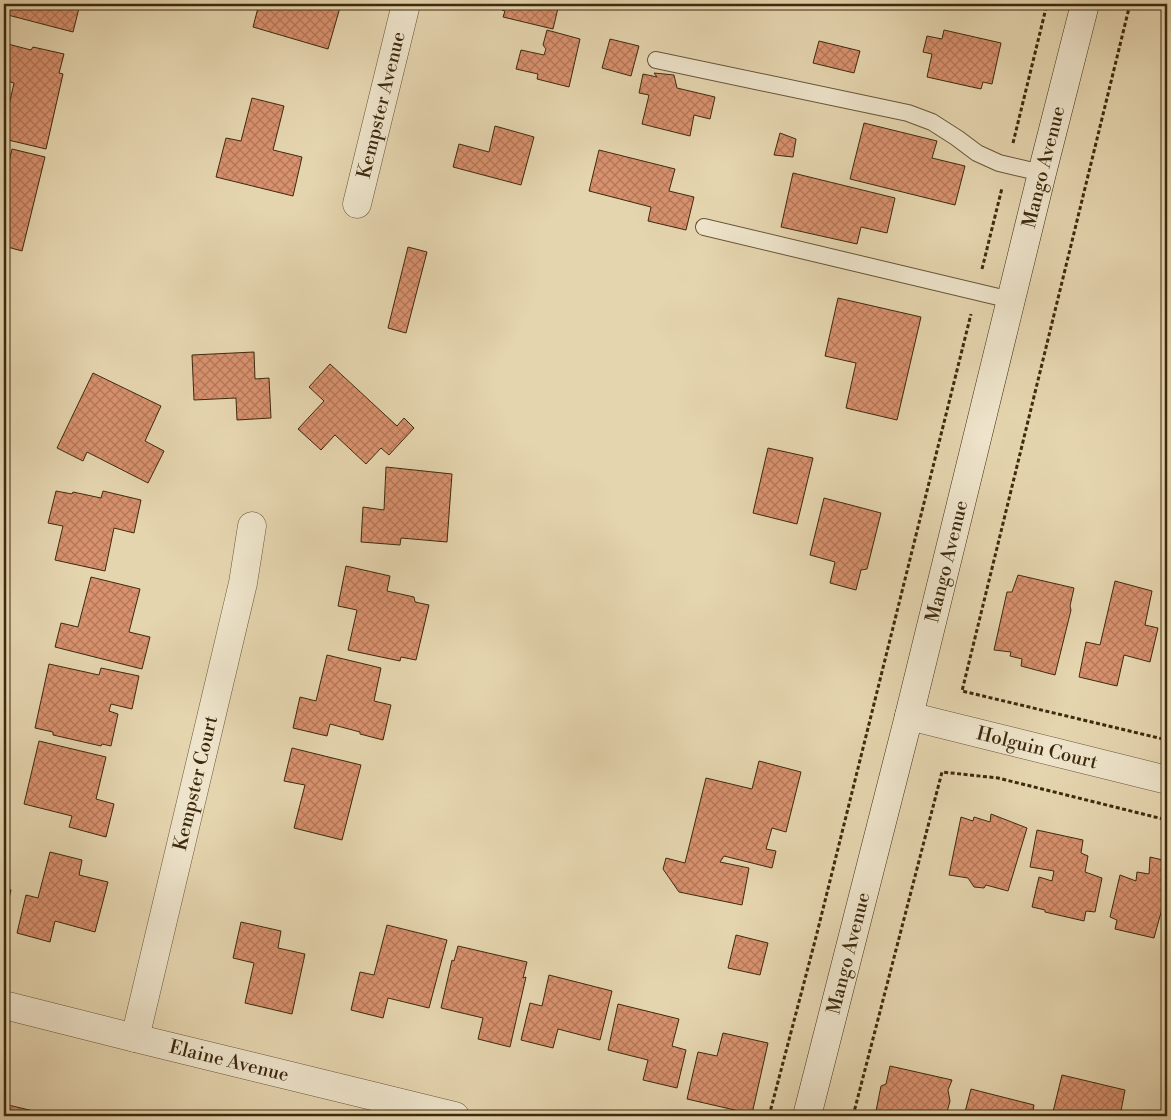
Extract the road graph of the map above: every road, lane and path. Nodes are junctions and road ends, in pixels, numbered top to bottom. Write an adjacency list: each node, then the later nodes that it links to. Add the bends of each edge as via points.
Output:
1 (406, 4): 8 (street, Kempster Avenue)
2 (1047, 4): 6 (path)
3 (1085, 4): 7 (street, Mango Avenue)
4 (1130, 4): 14 (path, via 962,691)
5 (656, 60): 6 (lane, via 908,112 932,122 977,153)
6 (1008, 165): 7 (lane); 10 (path)
7 (1042, 173): 11 (street, Mango Avenue)
8 (357, 204)
9 (704, 227): 10 (lane)
10 (976, 291): 11 (lane); 20 (path)
11 (1011, 300): 13 (street, Mango Avenue)
12 (252, 526): 18 (street, Kempster Court, via 243,583)
13 (909, 716): 15 (street, Holguin Court); 21 (street, Mango Avenue)
14 (1167, 740)
15 (1167, 780)
16 (1167, 820): 22 (path, via 998,778 942,772)
17 (4, 1005): 18 (street, Elaine Avenue)
18 (135, 1038): 19 (street, Elaine Avenue)
19 (455, 1116)
20 (770, 1116)
21 (807, 1116)
22 (853, 1116)

